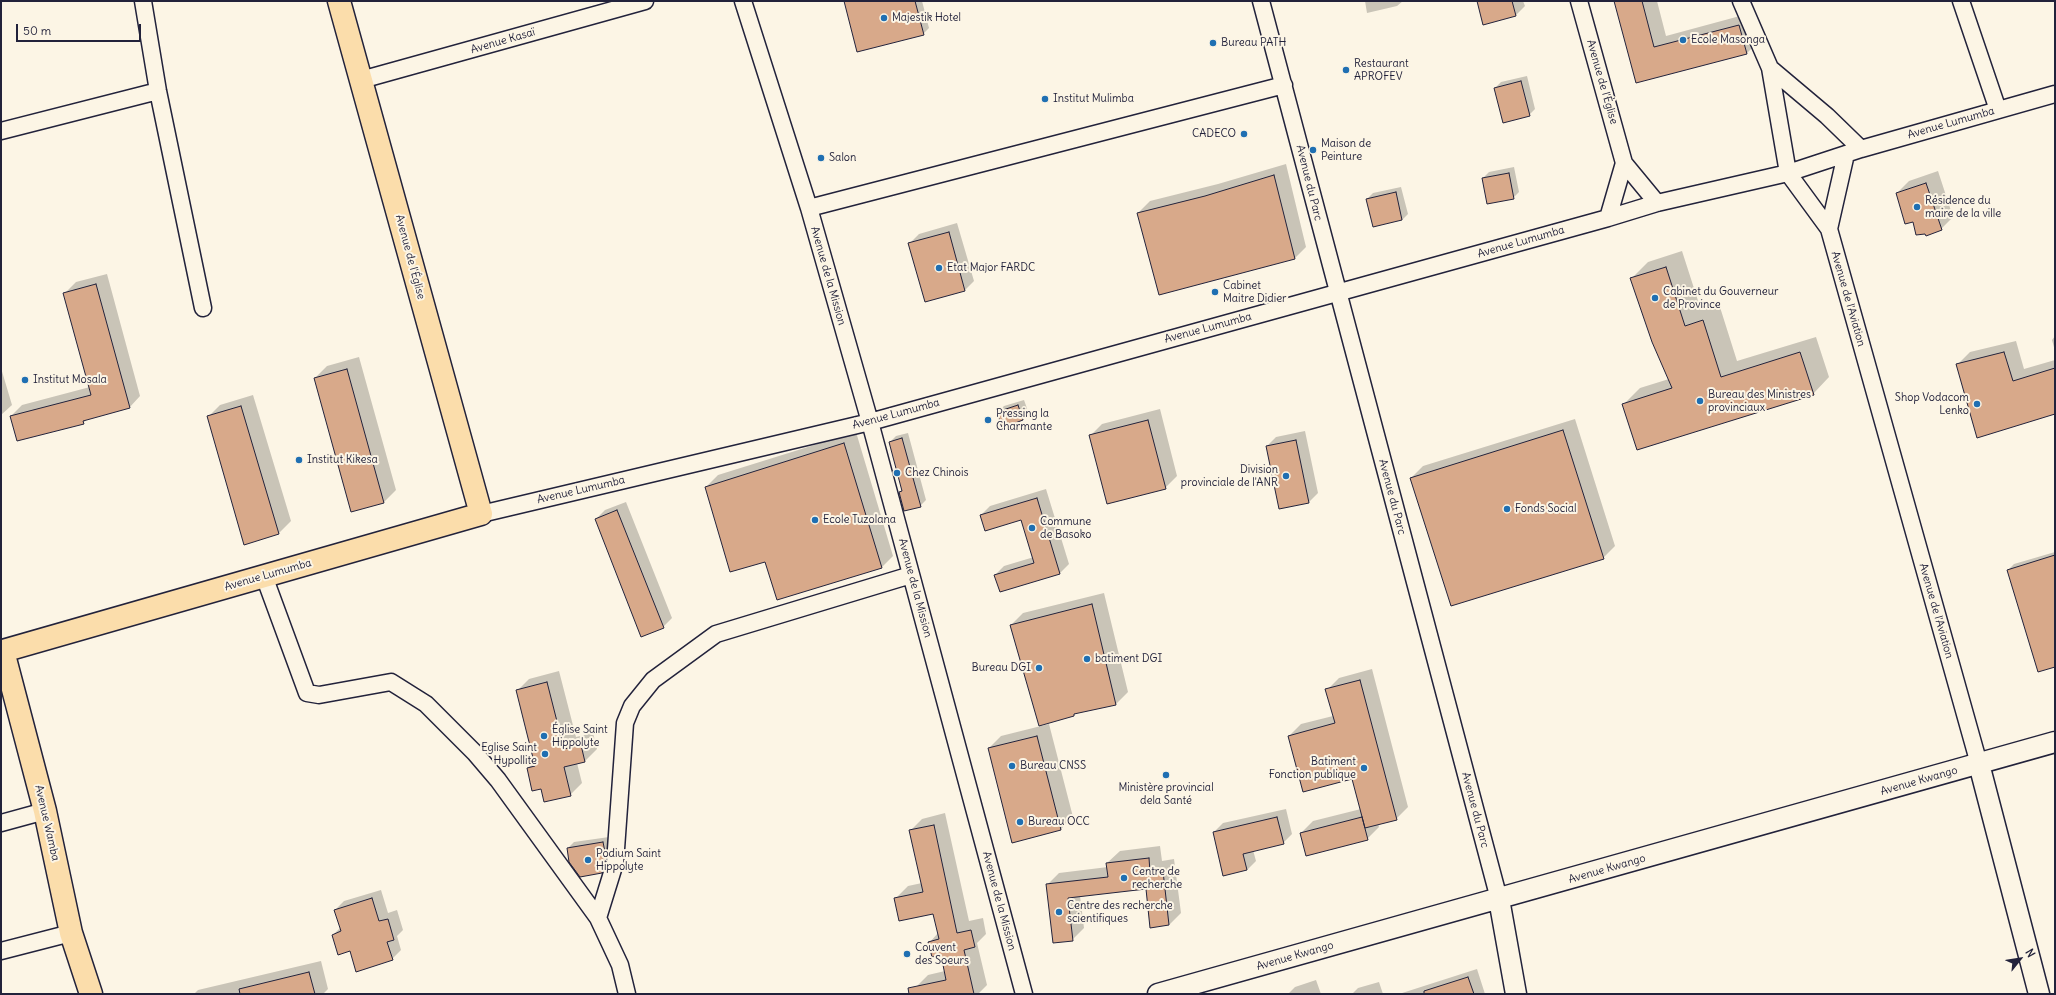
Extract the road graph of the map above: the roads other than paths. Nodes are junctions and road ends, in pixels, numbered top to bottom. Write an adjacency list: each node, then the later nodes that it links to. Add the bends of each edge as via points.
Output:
1 (143, 1): 12 (street)
2 (339, 1): 10 (main road, Avenue de l'Église)
3 (645, 1): 10 (street, Avenue Kasaï)
4 (743, 1): 20 (street, Avenue de la Mission)
5 (1261, 1): 11 (street, Avenue du Parc)
6 (1579, 1): 17 (street, Avenue de l'Église)
7 (1741, 1): 9 (street)
8 (1961, 1): 14 (street)
9 (1770, 68): 16 (street, via 1827,116); 18 (street)
10 (361, 80): 26 (main road, Avenue de l'Église)
11 (1284, 85): 20 (street); 23 (street, Avenue du Parc)
12 (158, 91): 15 (street); 24 (street)
13 (2055, 94): 14 (street, Avenue Lumumba)
14 (1998, 110): 16 (street, Avenue Lumumba)
15 (1, 130)
16 (1854, 151): 18 (street, Avenue Lumumba); 22 (street, Avenue de l'Aviation)
17 (1624, 163): 19 (street); 21 (street)
18 (1788, 173): 19 (street, Avenue Lumumba); 22 (street, Avenue de l'Aviation)
19 (1657, 203): 21 (street, Avenue Lumumba)
20 (809, 208): 25 (street, Avenue de la Mission)
21 (1608, 218): 23 (street, Avenue Lumumba)
22 (1829, 229): 31 (street, Avenue de l'Aviation)
23 (1337, 294): 25 (street, Avenue Lumumba); 34 (street, Avenue du Parc)
24 (204, 308)
25 (870, 422): 26 (street, Avenue Lumumba); 27 (street, Avenue de la Mission)
26 (481, 514): 28 (main road, Avenue Lumumba)
27 (911, 575): 35 (street, via 716,634 654,680 632,706 626,723 615,864); 40 (street, Avenue de la Mission)
28 (264, 576): 29 (main road, Avenue Lumumba); 35 (street, via 307,693 319,695 391,682 426,704 498,780)
29 (2, 649): 32 (main road, Avenue Wamba)
30 (2055, 742): 31 (street, Avenue Kwango)
31 (1979, 764): 34 (street, Avenue Kwango); 43 (street, Avenue de l'Aviation)
32 (45, 811): 33 (street); 36 (main road, Avenue Wamba)
33 (1, 823)
34 (1499, 899): 41 (street, Avenue Kwango); 42 (street, Avenue du Parc)
35 (598, 918): 39 (street, via 620,965)
36 (71, 933): 37 (street); 38 (main road, Avenue Wamba)
37 (1, 951)
38 (91, 994)
39 (627, 994)
40 (1024, 994)
41 (1158, 994)
42 (1516, 994)
43 (2039, 994)

